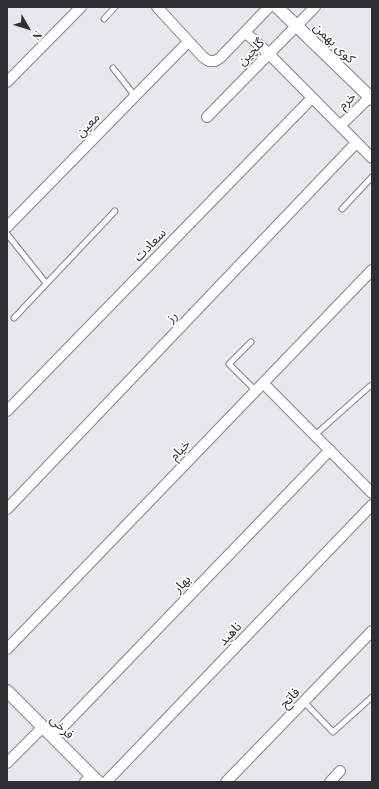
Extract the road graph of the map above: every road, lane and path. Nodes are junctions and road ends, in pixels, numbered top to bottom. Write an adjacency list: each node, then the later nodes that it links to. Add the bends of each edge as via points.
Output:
1 (81, 7): 13 (street)
2 (116, 7): 7 (lane)
3 (157, 7): 10 (street)
4 (269, 7): 9 (street)
5 (277, 7): 8 (street, کوی بهمن)
6 (315, 7): 8 (street, گلچین)
7 (104, 19)
8 (296, 26): 11 (street, گلچین); 15 (street, کوی بهمن)
9 (245, 32): 10 (street, via 215,61 208,61); 11 (street)
10 (188, 42): 14 (street, معین)
11 (268, 53): 16 (street); 17 (street, گلچین)
12 (113, 68): 14 (lane)
13 (7, 82)
14 (135, 96): 24 (street, معین)
15 (371, 97): 18 (street, خرم)
16 (312, 98): 18 (street); 33 (street, سعادت)
17 (207, 117)
18 (340, 126): 19 (street)
19 (356, 143): 20 (street); 38 (street, رز)
20 (372, 158)
21 (372, 177): 22 (lane)
22 (342, 209)
23 (115, 210): 27 (lane)
24 (7, 227)
25 (7, 234): 27 (lane)
26 (372, 270): 30 (street, خیام)
27 (46, 283): 28 (lane)
28 (14, 318)
29 (251, 342): 32 (lane, via 230,364)
30 (263, 383): 32 (street, خیام); 34 (street)
31 (370, 386): 34 (lane)
32 (256, 391): 40 (street, خیام)
33 (7, 411)
34 (315, 435): 35 (street)
35 (330, 450): 36 (street); 45 (street, بهار)
36 (370, 488)
37 (372, 505): 49 (street, ناهید)
38 (7, 509)
39 (372, 631): 43 (street, فاتح)
40 (7, 649)
41 (7, 691): 44 (street, فرخی)
42 (372, 697): 43 (lane, via 334,732)
43 (304, 702): 50 (street, فاتح)
44 (43, 727): 45 (street, فرخی); 46 (street)
45 (53, 737): 48 (street, فرخی)
46 (7, 763)
47 (340, 771): 51 (street)
48 (91, 780)
49 (106, 782)
50 (226, 782)
51 (330, 782)

